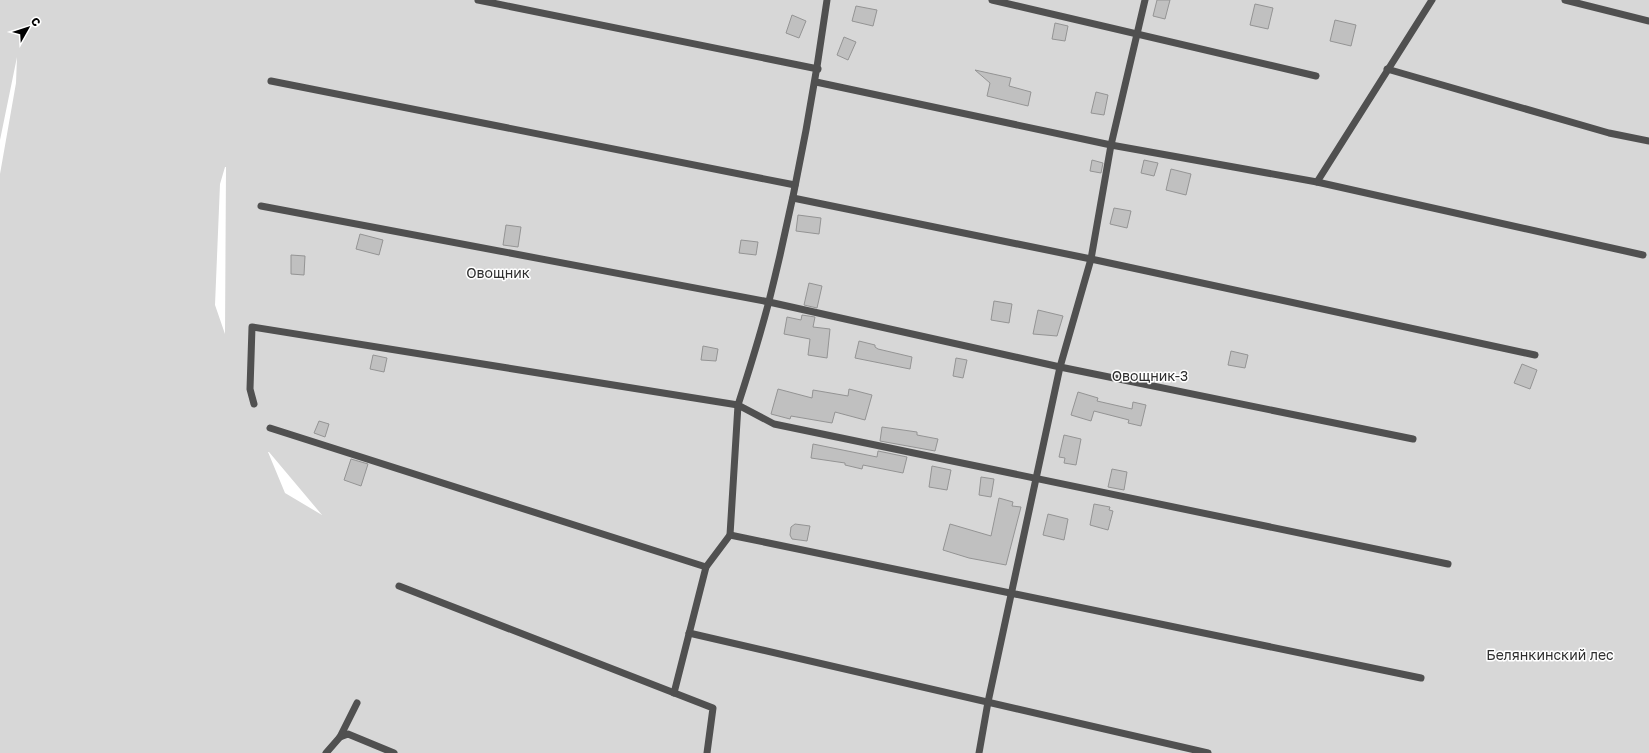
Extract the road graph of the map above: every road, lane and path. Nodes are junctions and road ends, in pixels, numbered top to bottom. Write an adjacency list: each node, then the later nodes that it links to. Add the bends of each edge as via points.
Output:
1 (478, 0): 9 (lane)
2 (828, 0): 9 (lane)
3 (992, 0): 8 (lane)
4 (1146, 0): 8 (lane)
5 (1432, 0): 10 (lane)
6 (1565, 0): 7 (lane)
7 (1649, 21)
8 (1138, 34): 11 (lane); 15 (lane)
9 (818, 69): 13 (lane)
10 (1387, 70): 14 (lane, via 1609,133); 16 (lane)
11 (1316, 76)
12 (271, 81): 17 (lane)
13 (816, 82): 15 (lane); 17 (lane)
14 (1649, 141)
15 (1111, 145): 16 (lane); 21 (lane)
16 (1318, 182): 20 (lane)
17 (794, 185): 18 (lane)
18 (793, 198): 21 (lane); 22 (lane)
19 (261, 206): 22 (lane)
20 (1643, 255)
21 (1091, 259): 23 (lane); 24 (lane)
22 (769, 302): 24 (lane); 26 (lane)
23 (1535, 355)
24 (1060, 367): 28 (lane); 29 (lane)
25 (254, 404): 26 (lane, via 250,389 252,327)
26 (738, 405): 29 (lane, via 774,424); 30 (lane)
27 (270, 428): 32 (lane)
28 (1413, 439)
29 (1036, 479): 31 (lane); 34 (lane)
30 (730, 534): 32 (lane); 34 (lane)
31 (1448, 564)
32 (706, 567): 35 (lane)
33 (399, 586): 37 (lane)
34 (1011, 592): 36 (lane); 38 (lane)
35 (689, 634): 37 (lane); 38 (lane)
36 (1421, 678)
37 (674, 693): 43 (lane, via 713,708)
38 (988, 702): 44 (lane); 45 (lane)
39 (357, 703): 40 (lane)
40 (340, 737): 41 (lane); 42 (lane, via 348,734)
41 (326, 753)
42 (394, 753)
43 (707, 753)
44 (979, 753)
45 (1208, 753)

